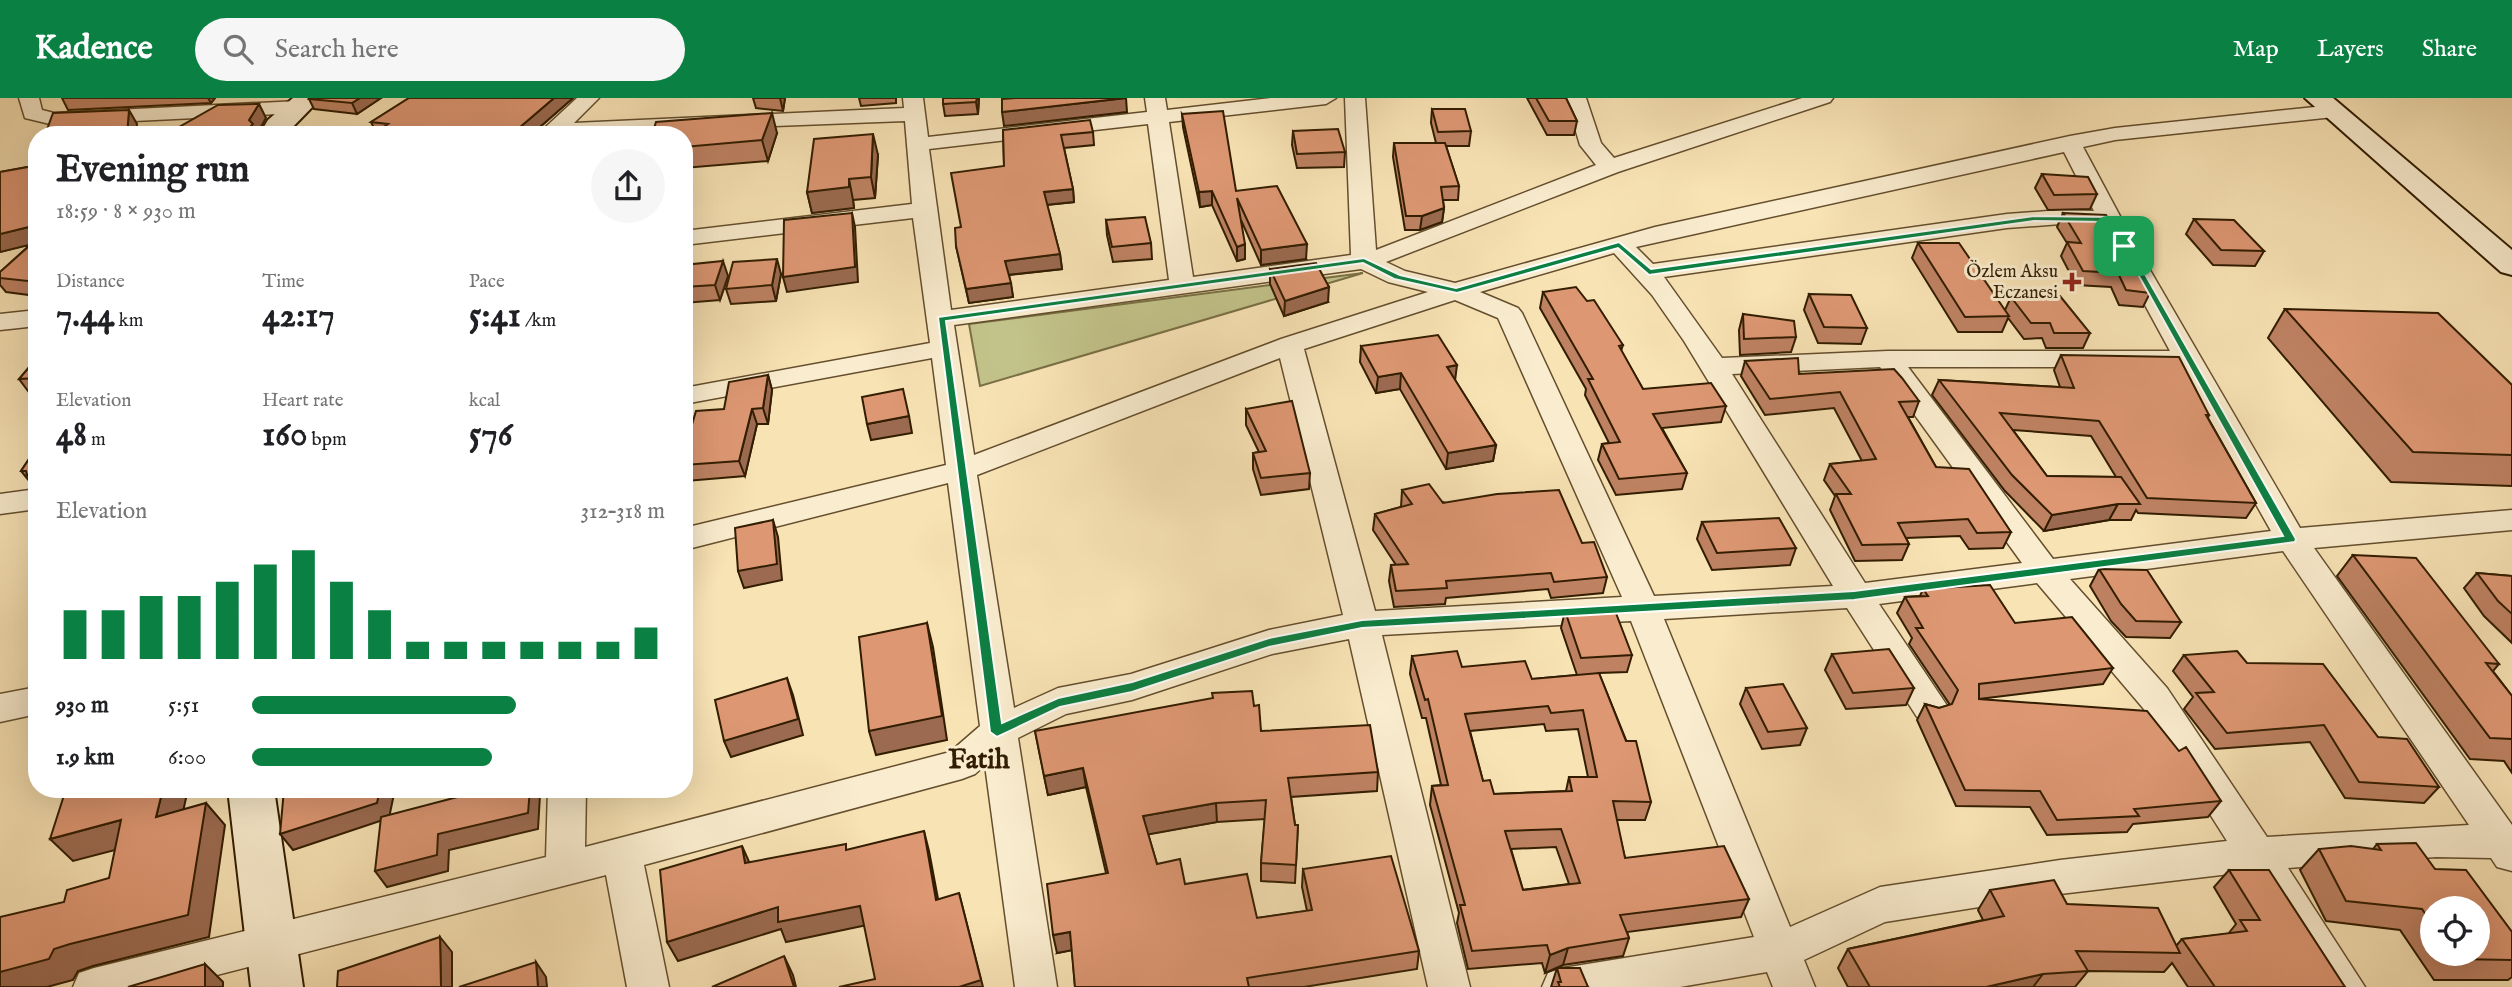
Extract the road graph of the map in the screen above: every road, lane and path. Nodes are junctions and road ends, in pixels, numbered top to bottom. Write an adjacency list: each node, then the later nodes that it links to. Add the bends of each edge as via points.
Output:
1 (29, 98): 8 (street, via 32,114 54,119)
2 (589, 98): 14 (street)
3 (731, 98): 12 (street)
4 (1326, 98): 10 (street)
5 (1355, 98): 22 (street)
6 (1576, 98): 17 (street, via 1591,145)
7 (1823, 98): 17 (street)
8 (303, 103): 13 (street)
9 (2326, 105): 16 (street); 23 (street)
10 (1157, 106): 11 (street); 25 (street)
11 (916, 119): 12 (street); 18 (street)
12 (718, 123): 15 (street)
13 (277, 126)
14 (557, 126)
15 (662, 126)
16 (2070, 143): 19 (street); 21 (street)
17 (1609, 167): 22 (street)
18 (924, 209): 20 (street); 29 (street)
19 (2112, 219): 24 (street, via 2007,221); 32 (street)
20 (693, 237)
21 (1619, 244): 24 (street); 26 (street)
22 (1364, 261): 25 (street); 26 (street, via 1397,277)
23 (2512, 266)
24 (1649, 272): 33 (street)
25 (1182, 284): 29 (street)
26 (1457, 290): 30 (street); 43 (street, via 1509,313)
27 (28, 319): 28 (street)
28 (0, 322)
29 (943, 333): 34 (street); 35 (street)
30 (1290, 345): 35 (street); 44 (street)
31 (1888, 359): 32 (street); 33 (street); 41 (street)
32 (2189, 359): 40 (street)
33 (1714, 367): 42 (street)
34 (693, 394)
35 (963, 470): 39 (street); 48 (street)
36 (28, 500): 37 (street)
37 (0, 504)
38 (2512, 520): 40 (street)
39 (693, 537)
40 (2291, 539): 41 (street); 51 (street)
41 (2045, 571): 42 (street); 53 (street, via 2155,698)
42 (1854, 596): 43 (street); 46 (street)
43 (1644, 610): 44 (street); 56 (street)
44 (1362, 624): 48 (street, via 1269,642 1132,687 1058,702); 60 (street)
45 (28, 701): 47 (street)
46 (1930, 707)
47 (0, 708)
48 (997, 732): 52 (street, via 962,764); 59 (street)
49 (252, 798): 55 (street)
50 (567, 798): 54 (street)
51 (2508, 846): 53 (street, via 2436,841)
52 (622, 853): 54 (street); 58 (street)
53 (2259, 854): 56 (street, via 2060,877 1880,905); 62 (street)
54 (565, 869): 55 (street)
55 (274, 965): 57 (street)
56 (1786, 970): 61 (street)
57 (94, 987)
58 (648, 987)
59 (1036, 987)
60 (1449, 987)
61 (1563, 987)
62 (2344, 987)

